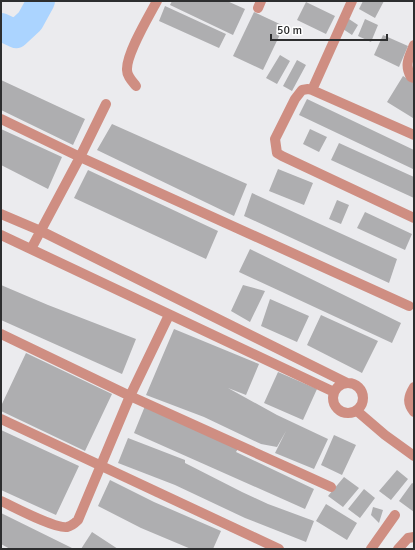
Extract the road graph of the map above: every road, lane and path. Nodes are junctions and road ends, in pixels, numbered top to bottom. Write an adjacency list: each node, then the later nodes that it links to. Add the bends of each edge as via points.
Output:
1 (157, 1): 5 (street, via 128,61 129,76)
2 (352, 1): 6 (street)
3 (414, 45): 4 (street, via 407,62 407,70)
4 (414, 78)
5 (136, 86)
6 (312, 90): 9 (street); 12 (street, via 302,90 295,99 275,139 277,153)
7 (106, 104): 10 (street)
8 (1, 119): 10 (street)
9 (414, 135)
10 (80, 157): 13 (street); 18 (street)
11 (1, 214): 13 (street)
12 (414, 218)
13 (41, 231): 15 (street); 16 (street)
14 (1, 235): 15 (street)
15 (31, 249): 17 (street)
16 (132, 277): 17 (street); 21 (street)
17 (122, 293): 19 (street)
18 (410, 306)
19 (169, 315): 23 (street); 24 (street)
20 (1, 334): 24 (street)
21 (347, 383): 23 (street, via 342,384); 25 (street, via 356,385 362,392 362,404)
22 (414, 387): 26 (street, via 408,400)
23 (334, 392): 25 (street, via 335,405 340,411)
24 (130, 396): 29 (street); 30 (street)
25 (357, 411): 28 (street)
26 (414, 412)
27 (1, 419): 29 (street)
28 (414, 456)
29 (100, 466): 31 (street, via 78,520 67,527 56,526); 34 (street)
30 (331, 487)
31 (1, 501)
32 (395, 515): 35 (street)
33 (414, 537): 36 (street, via 408,538)
34 (279, 549)
35 (371, 549)
36 (398, 549)

